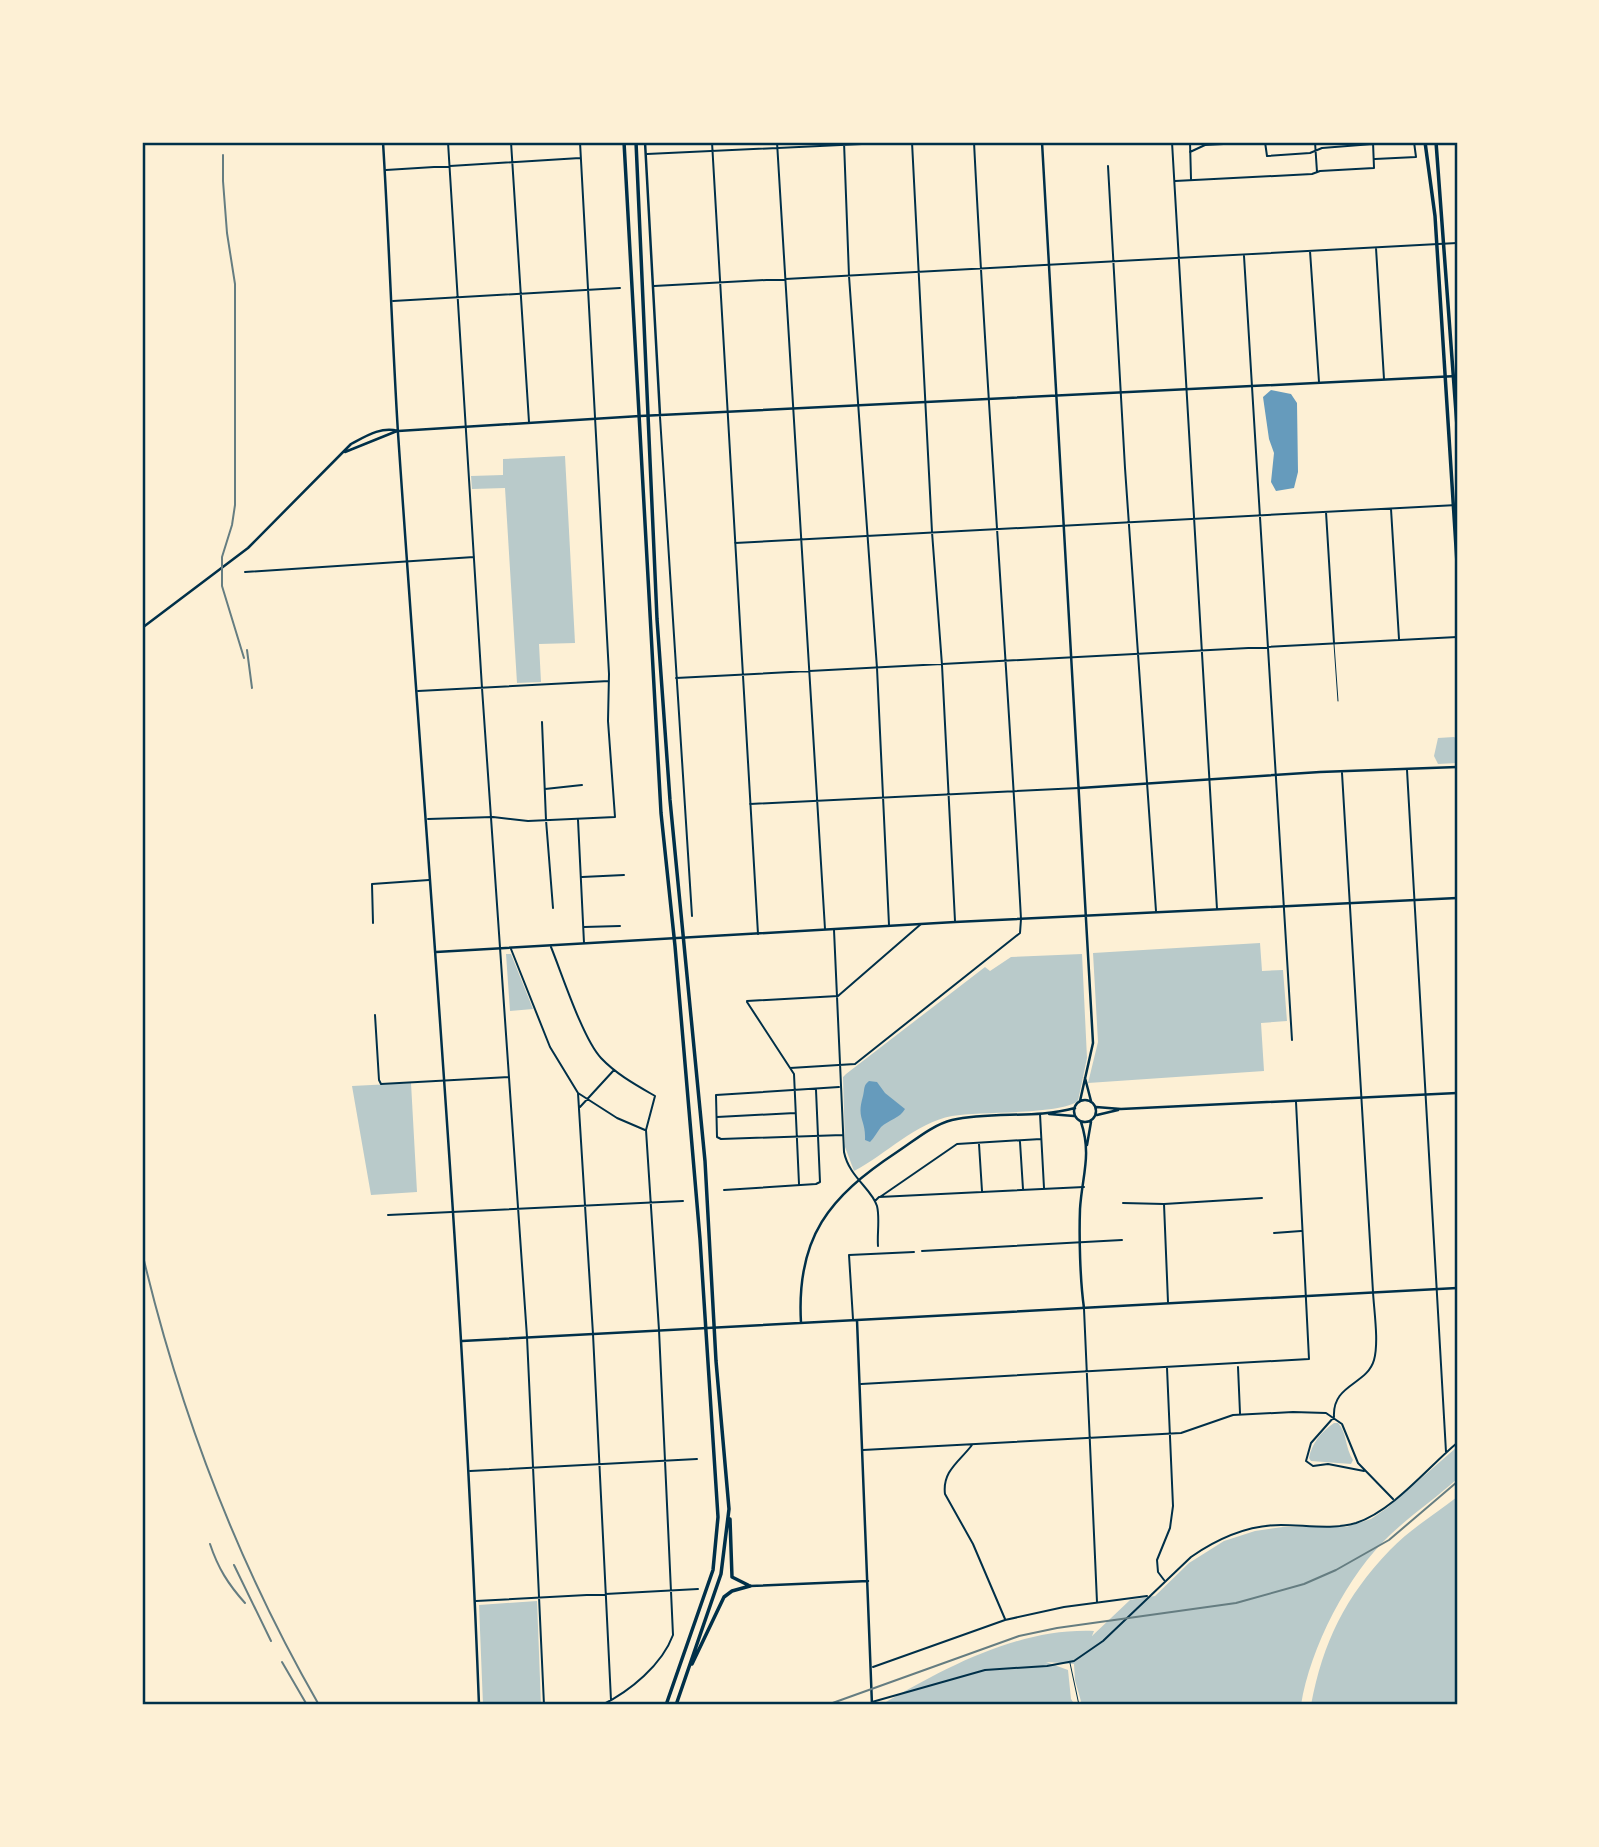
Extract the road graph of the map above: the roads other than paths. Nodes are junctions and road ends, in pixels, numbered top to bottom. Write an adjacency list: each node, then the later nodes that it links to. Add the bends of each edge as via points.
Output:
1 (383, 142): 33 (street)
2 (449, 142): 31 (street)
3 (511, 142): 30 (street)
4 (580, 142): 28 (street)
5 (624, 142): 71 (main road)
6 (636, 142): 72 (main road)
7 (645, 142): 27 (street)
8 (712, 142): 25 (street)
9 (777, 142): 23 (street)
10 (904, 142): 21 (street)
11 (912, 142): 47 (street)
12 (974, 142): 46 (street)
13 (1042, 142): 45 (street)
14 (1172, 142): 36 (street)
15 (1190, 142): 26 (street)
16 (1263, 142): 24 (street, via 1267,156); 26 (street, via 1205,145)
17 (1315, 142): 24 (street)
18 (1414, 142): 29 (street, via 1416,157)
19 (1425, 142): 38 (main road)
20 (1436, 142): 39 (main road)
21 (844, 143): 23 (street); 48 (street)
22 (1373, 143): 24 (street); 29 (street)
23 (777, 147): 25 (street); 49 (street)
24 (1316, 149): 34 (street)
25 (712, 150): 27 (street); 50 (street)
26 (1190, 152): 35 (street)
27 (646, 154): 51 (street)
28 (580, 158): 30 (street); 53 (street)
29 (1374, 159): 34 (street, via 1374,168)
30 (512, 163): 31 (street); 54 (street)
31 (450, 166): 33 (street); 55 (street)
32 (1108, 166): 44 (street)
33 (385, 170): 56 (street)
34 (1317, 172): 35 (street)
35 (1192, 180): 36 (street)
36 (1174, 181): 43 (street)
37 (1457, 243): 39 (street)
38 (1437, 244): 39 (street); 40 (street); 57 (main road)
39 (1445, 244): 58 (main road)
40 (1376, 248): 41 (street); 59 (street)
41 (1310, 251): 42 (street); 60 (street)
42 (1244, 254): 43 (street); 61 (street)
43 (1178, 257): 44 (street); 62 (street)
44 (1115, 261): 45 (street); 63 (street)
45 (1049, 264): 46 (street); 64 (street)
46 (981, 270): 47 (street); 65 (street)
47 (919, 273): 48 (street); 66 (street)
48 (849, 276): 49 (street); 67 (street)
49 (787, 279): 50 (street); 68 (street)
50 (719, 282): 51 (street); 69 (street)
51 (653, 286): 70 (street)
52 (620, 288): 53 (street)
53 (588, 290): 54 (street); 73 (street)
54 (521, 295): 55 (street); 74 (street)
55 (458, 298): 56 (street); 75 (street)
56 (392, 301): 77 (street)
57 (1444, 376): 58 (street); 59 (street); 78 (main road)
58 (1456, 376): 76 (main road)
59 (1384, 380): 60 (street)
60 (1319, 383): 61 (street)
61 (1254, 387): 62 (street); 81 (street)
62 (1188, 390): 63 (street); 82 (street)
63 (1121, 394): 64 (street); 83 (street)
64 (1056, 397): 65 (street); 84 (street)
65 (990, 400): 66 (street); 85 (street)
66 (926, 403): 67 (street); 86 (street)
67 (859, 406): 68 (street); 87 (street)
68 (795, 409): 69 (street); 88 (street)
69 (726, 412): 70 (street); 89 (street)
70 (660, 415): 72 (street); 107 (street)
71 (640, 416): 72 (street); 73 (street); 153 (main road, via 661,813)
72 (648, 416): 154 (main road, via 658,632)
73 (596, 419): 74 (street); 108 (street)
74 (529, 423): 75 (street)
75 (466, 426): 77 (street); 90 (street)
76 (1457, 426)
77 (398, 431): 91 (street); 94 (street, via 339,455 257,540)
78 (1455, 505): 79 (street); 92 (main road)
79 (1391, 508): 80 (street); 96 (street)
80 (1326, 512): 81 (street); 97 (street)
81 (1260, 515): 82 (street); 98 (street)
82 (1196, 519): 83 (street); 99 (street)
83 (1129, 522): 84 (street); 100 (street)
84 (1064, 526): 85 (street); 101 (street)
85 (997, 527): 86 (street); 102 (street)
86 (932, 532): 87 (street); 103 (street)
87 (868, 536): 88 (street); 104 (street)
88 (802, 539): 89 (street); 105 (street)
89 (734, 543): 106 (street)
90 (474, 557): 91 (street); 109 (street)
91 (408, 561): 93 (street); 110 (street)
92 (1457, 563)
93 (245, 572)
94 (142, 628)
95 (1457, 637): 96 (street)
96 (1399, 640): 97 (street)
97 (1334, 644): 98 (street); 111 (lane)
98 (1269, 648): 99 (street); 116 (street)
99 (1203, 651): 100 (street); 117 (street)
100 (1138, 655): 101 (street); 118 (street)
101 (1072, 658): 102 (street); 120 (street)
102 (1007, 662): 103 (street); 122 (street)
103 (942, 665): 104 (street); 123 (street)
104 (877, 668): 105 (street); 124 (street)
105 (810, 672): 106 (street); 125 (street)
106 (742, 675): 107 (street); 126 (street)
107 (676, 678): 141 (street)
108 (609, 681): 109 (street); 129 (street, via 615,817)
109 (482, 688): 110 (street); 127 (street)
110 (417, 691): 128 (street)
111 (1338, 701)
112 (541, 722): 121 (street)
113 (1457, 767): 114 (street)
114 (1407, 770): 115 (street); 135 (street)
115 (1342, 771): 116 (street); 136 (street)
116 (1276, 775): 117 (street); 137 (street)
117 (1210, 779): 118 (street); 139 (street)
118 (1146, 784): 120 (street); 140 (street)
119 (582, 785): 121 (street)
120 (1080, 788): 122 (street); 142 (street)
121 (544, 789): 130 (street)
122 (1014, 791): 123 (street); 143 (street)
123 (949, 794): 124 (street); 144 (street)
124 (883, 798): 125 (street); 148 (street)
125 (818, 801): 126 (street); 151 (street)
126 (750, 804): 152 (street)
127 (491, 817): 128 (street); 130 (street); 157 (street)
128 (427, 819): 133 (street)
129 (578, 819): 130 (street); 132 (street)
130 (545, 820): 138 (street)
131 (624, 875): 132 (street)
132 (581, 878): 149 (street)
133 (431, 880): 145 (street, via 372,884); 159 (street)
134 (1457, 898): 135 (street)
135 (1415, 900): 136 (street); 174 (street)
136 (1350, 903): 137 (street); 175 (street)
137 (1282, 906): 139 (street); 162 (street)
138 (553, 908)
139 (1217, 909): 140 (street)
140 (1156, 912): 142 (street)
141 (692, 916)
142 (1086, 916): 143 (street); 167 (street, via 1093,1043)
143 (1021, 919): 144 (street); 163 (street, via 1020,933 855,1064)
144 (955, 922): 146 (street)
145 (373, 923)
146 (921, 924): 148 (street); 160 (street)
147 (620, 926): 149 (street)
148 (889, 926): 150 (street)
149 (583, 927): 155 (street)
150 (834, 929): 151 (street); 160 (street)
151 (825, 930): 152 (street)
152 (758, 933): 154 (street)
153 (674, 938): 154 (street); 155 (street); 233 (main road)
154 (682, 938): 234 (main road, via 705,1161)
155 (584, 943): 156 (street)
156 (550, 945): 158 (street); 165 (street, via 583,1026 599,1056)
157 (500, 948): 158 (street); 159 (street); 166 (street)
158 (511, 948): 172 (street, via 550,1047)
159 (436, 952): 168 (street)
160 (838, 996): 163 (street); 164 (street, via 747,1001)
161 (375, 1015): 168 (street, via 381,1084)
162 (1292, 1040)
163 (839, 1065): 164 (street); 169 (street)
164 (790, 1068): 171 (street)
165 (614, 1069): 176 (street); 192 (street, via 655,1096)
166 (509, 1077): 168 (street); 215 (street)
167 (1085, 1078): 177 (street); 178 (street)
168 (444, 1082): 216 (street)
169 (841, 1087): 170 (street); 193 (street)
170 (816, 1089): 171 (street); 194 (street)
171 (795, 1090): 184 (street); 187 (street, via 716,1095)
172 (578, 1093): 176 (street); 181 (street)
173 (1457, 1093): 174 (street)
174 (1425, 1094): 175 (street); 226 (street)
175 (1360, 1098): 179 (street); 227 (street)
176 (587, 1099): 181 (street); 192 (street)
177 (1080, 1101): 178 (street); 182 (street)
178 (1091, 1101): 180 (street)
179 (1296, 1102): 183 (street); 218 (street)
180 (1096, 1107): 183 (street); 189 (street)
181 (579, 1108): 214 (street)
182 (1074, 1108): 186 (street); 188 (street)
183 (1121, 1110): 189 (street)
184 (796, 1113): 187 (street); 195 (street)
185 (1040, 1114): 186 (street); 196 (street); 200 (street, via 949,1121)
186 (1046, 1114): 188 (street)
187 (716, 1116): 195 (street, via 721,1139)
188 (1075, 1116): 190 (street)
189 (1096, 1116): 191 (street)
190 (1081, 1122): 191 (street); 199 (street)
191 (1091, 1122): 199 (street)
192 (646, 1130): 211 (street)
193 (843, 1135): 194 (street); 200 (street, via 846,1160)
194 (819, 1136): 195 (street); 201 (street, via 820,1182)
195 (797, 1137): 201 (street)
196 (1041, 1139): 197 (street); 203 (street)
197 (1020, 1140): 198 (street); 205 (street)
198 (979, 1142): 206 (street); 207 (street, via 951,1147)
199 (1087, 1145): 202 (street)
200 (857, 1180): 210 (street); 232 (street, via 831,1206 812,1241 800,1286)
201 (799, 1184): 204 (street)
202 (1084, 1187): 203 (street); 221 (street)
203 (1044, 1189): 205 (street)
204 (724, 1190)
205 (1023, 1190): 206 (street)
206 (982, 1192): 207 (street)
207 (879, 1197): 210 (street)
208 (1262, 1198): 213 (street)
209 (682, 1200): 211 (street)
210 (874, 1201): 222 (street)
211 (650, 1202): 214 (street); 235 (street)
212 (1123, 1203): 213 (street)
213 (1164, 1204): 229 (street)
214 (584, 1205): 215 (street); 236 (street)
215 (516, 1208): 216 (street); 237 (street)
216 (451, 1210): 217 (street); 238 (street)
217 (388, 1215)
218 (1303, 1231): 219 (street); 228 (street)
219 (1274, 1233)
220 (1122, 1240): 221 (street)
221 (1081, 1242): 223 (street); 230 (street)
222 (878, 1246)
223 (922, 1251)
224 (914, 1252): 231 (street, via 849,1255)
225 (1457, 1288): 226 (street)
226 (1438, 1289): 227 (street); 250 (street)
227 (1373, 1292): 228 (street); 244 (street, via 1374,1359 1367,1372 1337,1399)
228 (1306, 1296): 229 (street); 239 (street, via 1309,1359)
229 (1168, 1303): 230 (street)
230 (1084, 1308): 231 (street); 241 (street)
231 (855, 1320): 232 (street); 242 (street)
232 (801, 1323): 234 (street)
233 (705, 1328): 234 (street); 235 (street); 278 (main road, via 719,1517 717,1552)
234 (715, 1328): 258 (main road)
235 (659, 1330): 236 (street); 252 (street)
236 (593, 1334): 237 (street); 253 (street)
237 (527, 1337): 238 (street); 254 (street)
238 (462, 1341): 255 (street)
239 (1238, 1364): 240 (street); 243 (street)
240 (1167, 1368): 241 (street); 245 (street)
241 (1086, 1373): 242 (street); 246 (street)
242 (859, 1384): 249 (street)
243 (1240, 1415): 244 (street, via 1293,1412); 245 (street)
244 (1334, 1417): 256 (street); 256 (street, via 1311,1443 1306,1461)
245 (1170, 1433): 246 (street); 260 (street, via 1173,1514 1157,1566)
246 (1089, 1438): 248 (street); 268 (street)
247 (1457, 1443): 250 (street)
248 (972, 1444): 249 (street); 269 (street, via 950,1470 945,1494 973,1544)
249 (862, 1450): 259 (street)
250 (1446, 1452): 257 (street)
251 (697, 1459): 252 (street)
252 (664, 1461): 253 (street); 263 (street)
253 (599, 1464): 254 (street); 264 (street)
254 (533, 1468): 255 (street); 266 (street)
255 (469, 1471): 267 (street)
256 (1364, 1471): 257 (street)
257 (1393, 1500): 260 (street, via 1355,1523 1270,1525 1238,1533 1206,1547)
258 (729, 1509): 261 (main road, via 732,1577); 272 (main road, via 721,1574)
259 (868, 1581): 261 (street); 271 (street)
260 (1165, 1581): 265 (street)
261 (750, 1586): 272 (main road, via 724,1597)
262 (698, 1589): 263 (street)
263 (670, 1591): 264 (street); 273 (street, via 673,1634 665,1651 642,1678)
264 (605, 1595): 266 (street); 273 (street)
265 (1150, 1595): 268 (street); 270 (street, via 1103,1641)
266 (539, 1598): 267 (street); 276 (street)
267 (475, 1601): 275 (street)
268 (1097, 1602): 269 (street)
269 (1005, 1620): 271 (street)
270 (1070, 1663): 274 (street, via 985,1670); 280 (lane)
271 (872, 1667): 274 (street)
272 (685, 1675): 279 (main road)
273 (611, 1701): 277 (street)
274 (872, 1704)
275 (479, 1705)
276 (544, 1705)
277 (602, 1705)
278 (666, 1705)
279 (676, 1705)
280 (1079, 1705)

